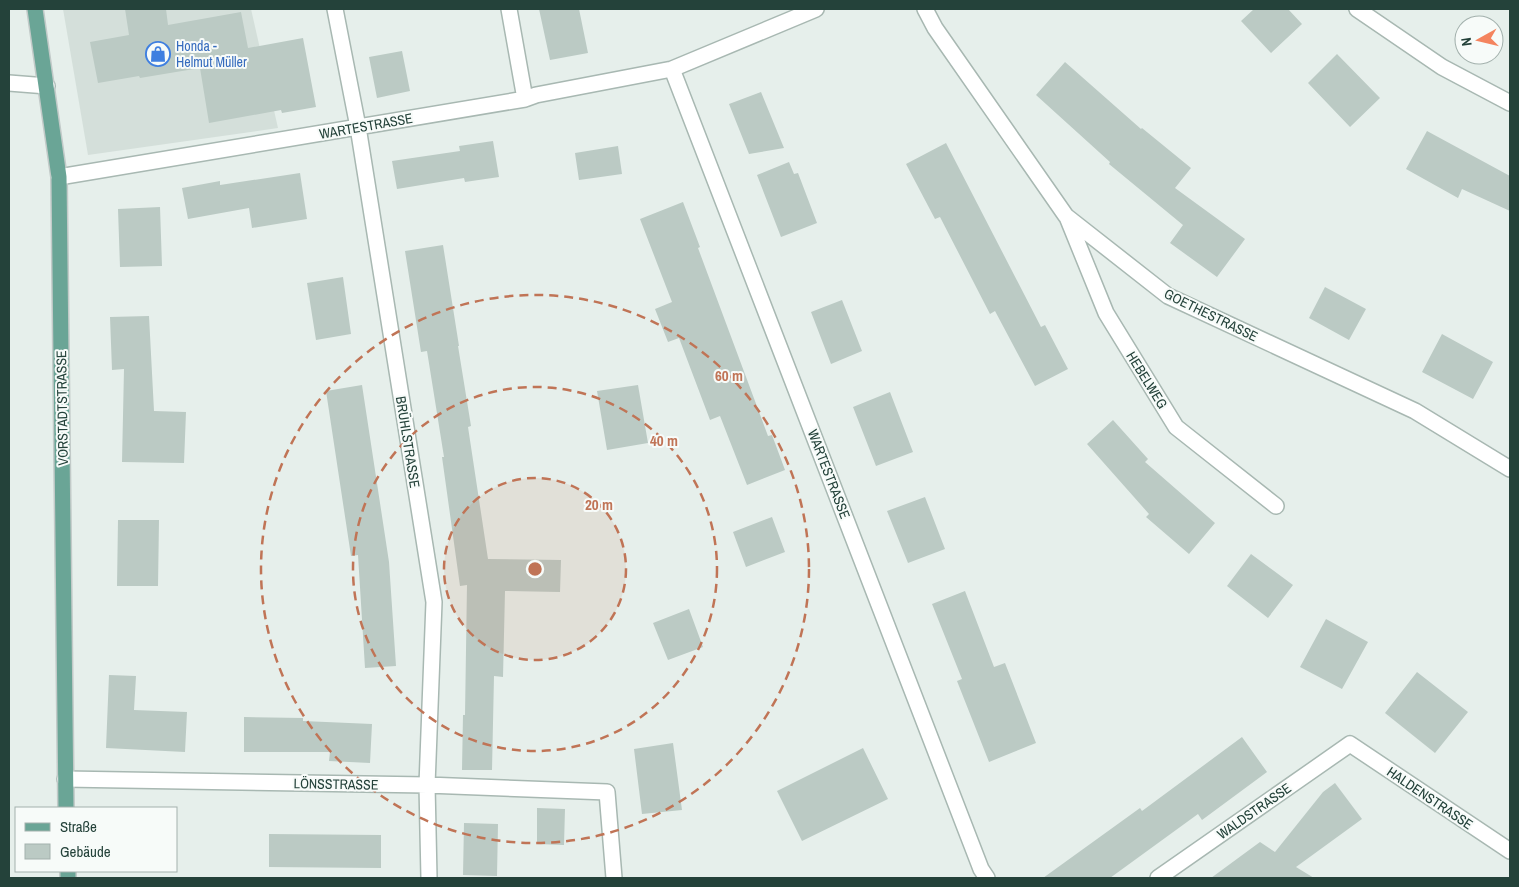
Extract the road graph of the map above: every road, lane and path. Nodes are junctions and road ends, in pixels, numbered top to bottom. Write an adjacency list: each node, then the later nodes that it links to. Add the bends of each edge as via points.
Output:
1 (35, 9): 9 (main road, VORSTADTSTRASSE)
2 (335, 9): 12 (street, BRÜHLSTRASSE)
3 (509, 9): 10 (street)
4 (816, 9): 7 (street, WARTESTRASSE)
5 (925, 9): 14 (street, GOETHESTRASSE)
6 (1358, 9): 11 (street, via 1442,67)
7 (672, 69): 10 (street, WARTESTRASSE); 24 (street, WARTESTRASSE)
8 (9, 83): 9 (street)
9 (46, 86): 13 (main road, VORSTADTSTRASSE)
10 (526, 99): 12 (street, WARTESTRASSE)
11 (1510, 103)
12 (358, 127): 13 (street, WARTESTRASSE); 19 (street, BRÜHLSTRASSE, via 434,602)
13 (59, 177): 18 (main road, VORSTADTSTRASSE)
14 (1066, 216): 15 (street, GOETHESTRASSE, via 1168,296 1416,411); 16 (street, HEBELWEG, via 1106,313 1176,427)
15 (1510, 469)
16 (1276, 506)
17 (1350, 744): 21 (street, HALDENSTRASSE); 25 (street, WALDSTRASSE)
18 (65, 779): 19 (street, LÖNSSTRASSE); 20 (main road, VORSTADTSTRASSE)
19 (427, 785): 22 (street, BRÜHLSTRASSE); 23 (street, LÖNSSTRASSE, via 607,792)
20 (66, 807)
21 (1510, 851)
22 (429, 878)
23 (614, 878)
24 (987, 878)
25 (1158, 878)

